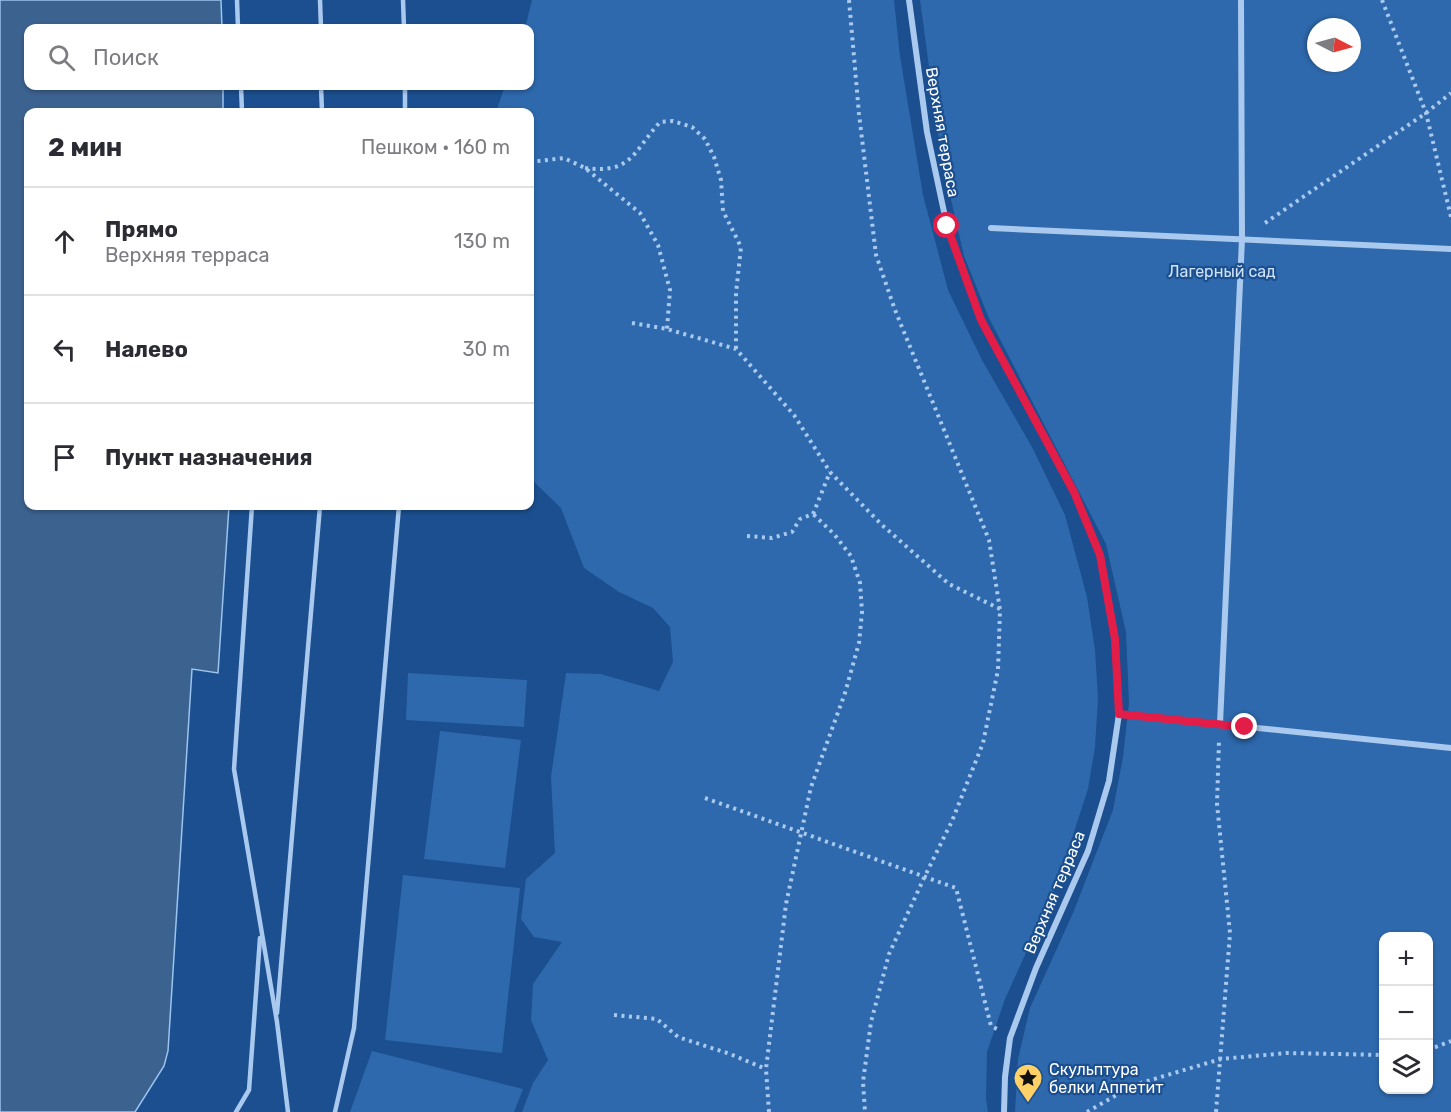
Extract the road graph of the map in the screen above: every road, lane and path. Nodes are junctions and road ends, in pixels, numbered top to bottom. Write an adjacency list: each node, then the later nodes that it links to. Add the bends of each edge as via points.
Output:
1 (237, 0): 8 (lane)
2 (320, 0): 9 (lane)
3 (403, 0): 10 (lane)
4 (849, 0): 34 (path, via 876,255 989,540)
5 (909, 0): 35 (street, Верхняя терраса, via 927,132 947,226 981,320 1074,492 1100,555 1115,639)
6 (1241, 0): 23 (street)
7 (1382, 0): 18 (path)
8 (238, 24)
9 (321, 24)
10 (404, 24)
11 (240, 90): 15 (lane)
12 (321, 90): 16 (lane)
13 (405, 90): 17 (lane)
14 (1451, 93): 18 (path)
15 (242, 108)
16 (322, 108)
17 (405, 108)
18 (1426, 113): 21 (path); 23 (path)
19 (534, 162): 20 (path, via 564,158)
20 (585, 168): 26 (path, via 640,213 658,244 670,290); 27 (path, via 603,170 624,165 660,122 692,127 705,139 722,180 723,211 741,247)
21 (1451, 217)
22 (991, 228): 23 (street)
23 (1242, 239): 24 (street); 37 (street)
24 (1451, 249)
25 (632, 323): 26 (path)
26 (667, 329): 27 (path)
27 (736, 349): 28 (path, via 795,415)
28 (830, 472): 32 (path); 34 (path, via 949,584)
29 (252, 510): 42 (lane, via 234,769)
30 (320, 510): 44 (lane)
31 (399, 510): 53 (lane, via 354,1028)
32 (813, 514): 33 (path, via 800,519 792,532 772,538); 40 (path, via 851,556 860,583 862,612 860,643 811,787)
33 (747, 537)
34 (1000, 610): 41 (path, via 998,670 983,743)
35 (1119, 714): 36 (path); 45 (street, Верхняя терраса, via 1109,781 1088,851)
36 (1170, 719): 37 (street)
37 (1220, 724): 38 (street); 49 (path, via 1217,804 1230,933)
38 (1451, 748)
39 (705, 798): 40 (path)
40 (801, 833): 41 (path); 50 (path, via 786,904)
41 (924, 878): 45 (path, via 956,888 991,1026); 55 (path, via 890,954 871,1022 863,1082)
42 (261, 930): 44 (lane); 51 (lane, via 249,1090)
43 (614, 1015): 50 (path, via 657,1019 678,1037)
44 (277, 1022): 52 (lane)
45 (1010, 1038): 56 (street, Верхняя терраса)
46 (1451, 1041): 47 (path)
47 (1433, 1048)
48 (1379, 1055): 49 (path, via 1287,1053)
49 (1221, 1059): 57 (path, via 1134,1085); 58 (path)
50 (766, 1069): 54 (path)
51 (236, 1112)
52 (288, 1112)
53 (335, 1112)
54 (769, 1112)
55 (865, 1112)
56 (1004, 1112)
57 (1087, 1112)
58 (1216, 1112)

